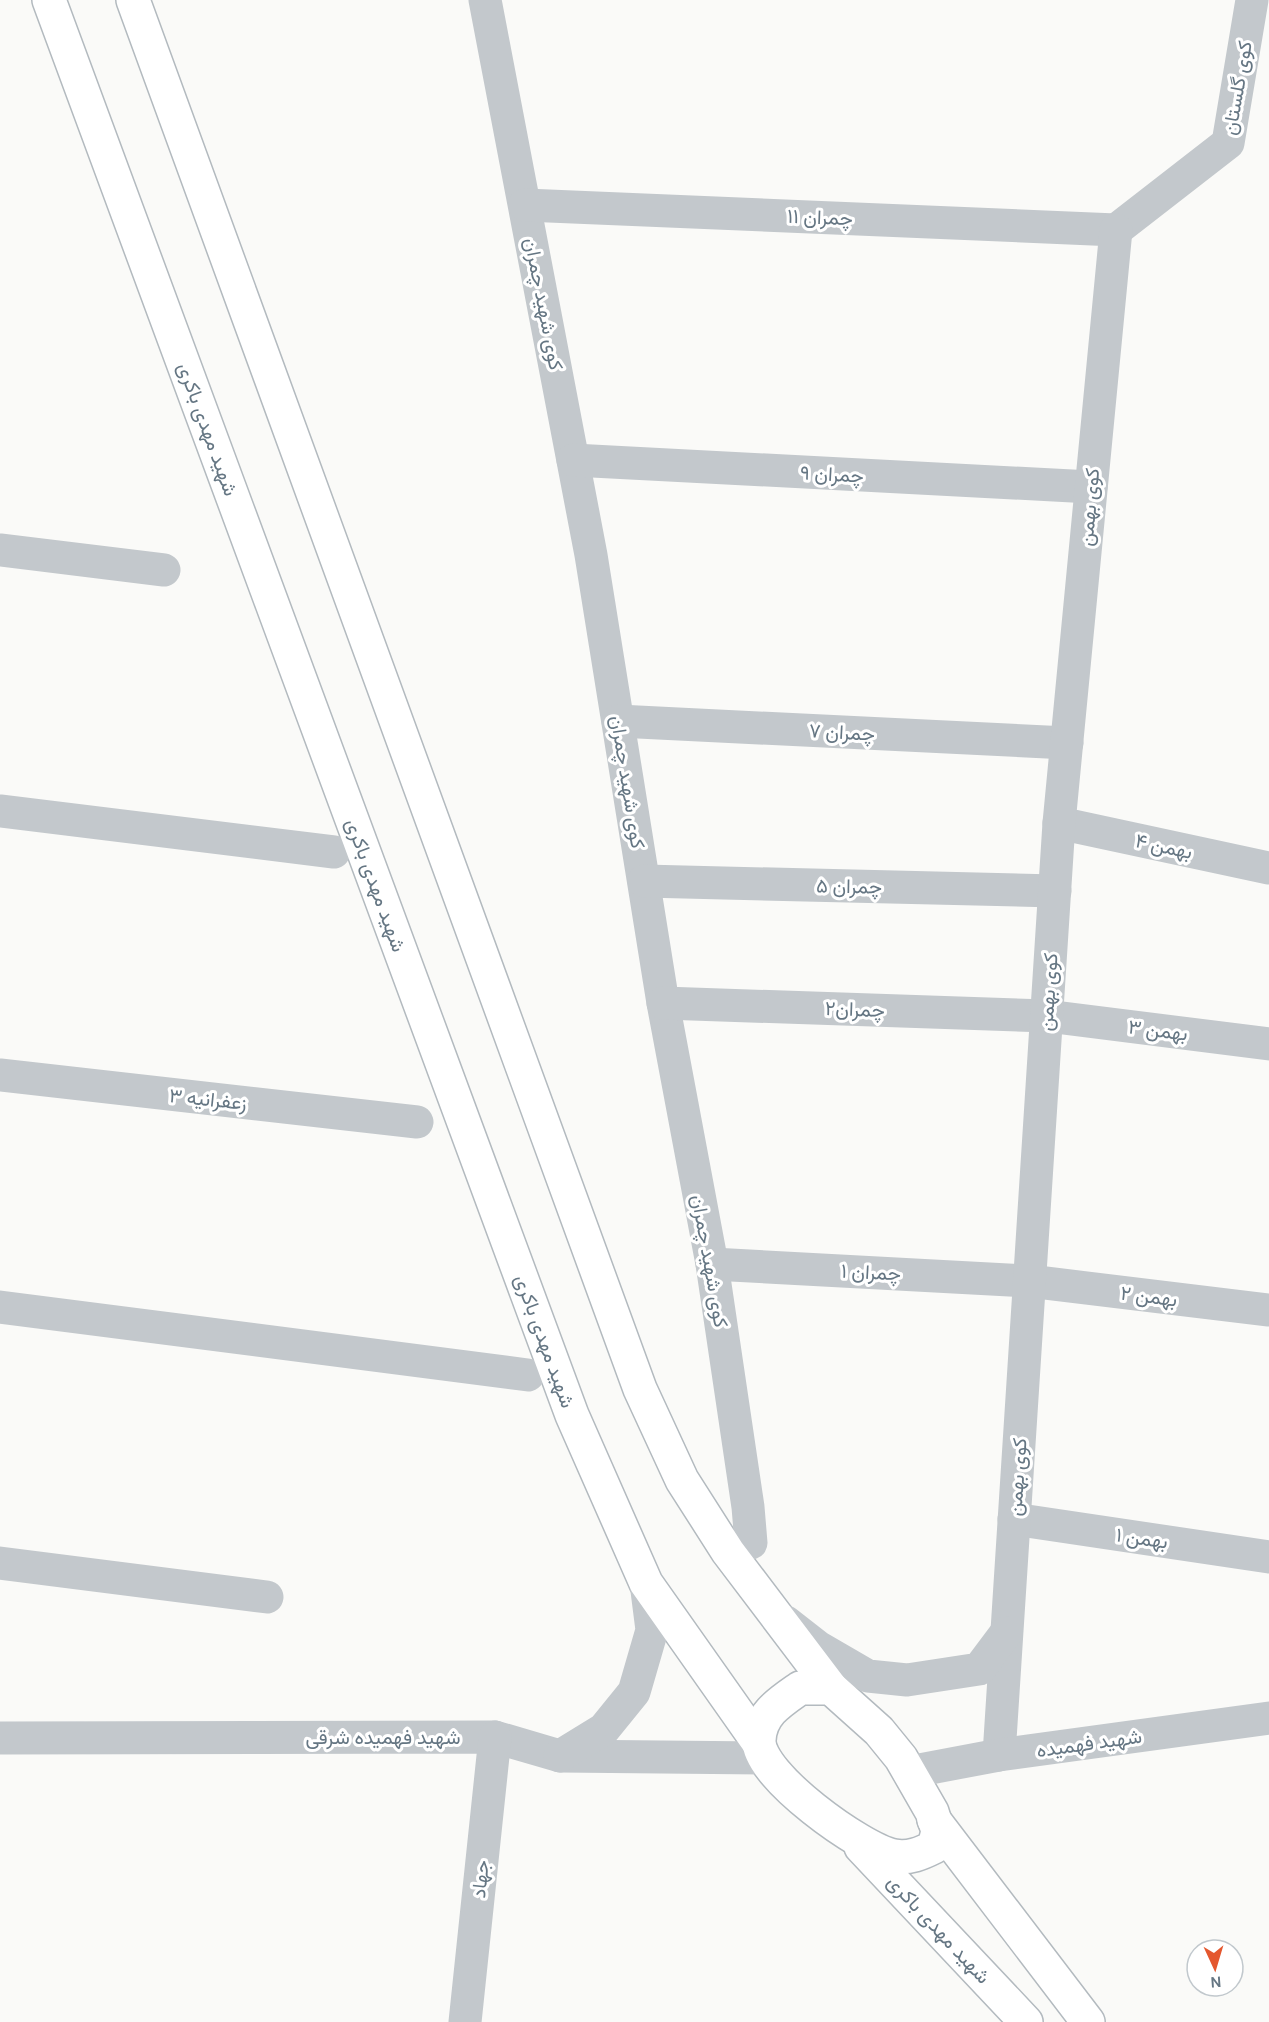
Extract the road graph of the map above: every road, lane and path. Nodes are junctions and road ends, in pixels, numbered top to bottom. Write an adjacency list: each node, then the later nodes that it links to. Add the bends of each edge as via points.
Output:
1 (49, 0): 33 (main road, شهید مهدی باکری, via 572,1415)
2 (133, 0): 30 (main road, via 640,1389 682,1480)
3 (485, 0): 5 (street, کوی شهید چمران)
4 (1252, 0): 6 (street, کوی گلستان, via 1228,142)
5 (525, 205): 6 (street, چمران ۱۱); 7 (street, کوی شهید چمران)
6 (1116, 230): 8 (street, کوی بهمن)
7 (573, 460): 8 (street, چمران ۹); 11 (street, کوی شهید چمران)
8 (1091, 488): 12 (street, کوی بهمن)
9 (0, 549): 10 (street)
10 (164, 570)
11 (618, 721): 12 (street, چمران ۷); 17 (street, کوی شهید چمران)
12 (1067, 743): 14 (street, کوی بهمن)
13 (0, 812): 15 (street)
14 (1059, 823): 16 (street, بهمن ۴); 18 (street, کوی بهمن)
15 (334, 852)
16 (1269, 868)
17 (644, 881): 18 (street, چمران ۵); 19 (street, کوی شهید چمران)
18 (1055, 891): 20 (street, کوی بهمن)
19 (663, 1003): 20 (street, چمران۲); 24 (street, کوی شهید چمران)
20 (1047, 1016): 21 (street, بهمن ۳); 25 (street, کوی بهمن)
21 (1269, 1044)
22 (0, 1075): 23 (street, زعفرانیه ۳)
23 (417, 1122)
24 (712, 1264): 25 (street, چمران ۱); 30 (street, کوی شهید چمران, via 751,1543)
25 (1029, 1281): 27 (street, بهمن ۲); 29 (street, کوی بهمن)
26 (0, 1307): 28 (street)
27 (1269, 1310)
28 (528, 1375)
29 (1014, 1519): 31 (street, بهمن ۱); 36 (street, کوی بهمن)
30 (728, 1552): 35 (main road)
31 (1269, 1557)
32 (0, 1563): 34 (street)
33 (646, 1583): 41 (main road, شهید مهدی باکری); 43 (street, via 652,1630 634,1692 604,1729)
34 (267, 1597)
35 (773, 1611): 36 (street, via 818,1647 868,1676 907,1680 979,1669); 37 (main road)
36 (1006, 1633): 42 (street, کوی بهمن)
37 (831, 1688): 41 (main road, via 800,1688 772,1708 762,1724); 44 (main road, via 879,1731)
38 (1269, 1718): 42 (street, شهید فهمیده)
39 (495, 1737): 40 (street, شهید فهمیده شرقی); 43 (street, شهید فهمیده شرقی); 47 (street, جهاد)
40 (0, 1738)
41 (761, 1750): 43 (street, شهید فهمیده شرقی); 46 (main road, شهید مهدی باکری, via 780,1778)
42 (999, 1755): 44 (street, شهید فهمیده)
43 (560, 1756)
44 (909, 1772): 45 (main road)
45 (934, 1820): 46 (main road, via 938,1831 934,1847 918,1855 896,1857); 49 (main road)
46 (852, 1837): 48 (main road, شهید مهدی باکری)
47 (465, 2022)
48 (1026, 2022)
49 (1088, 2022)

